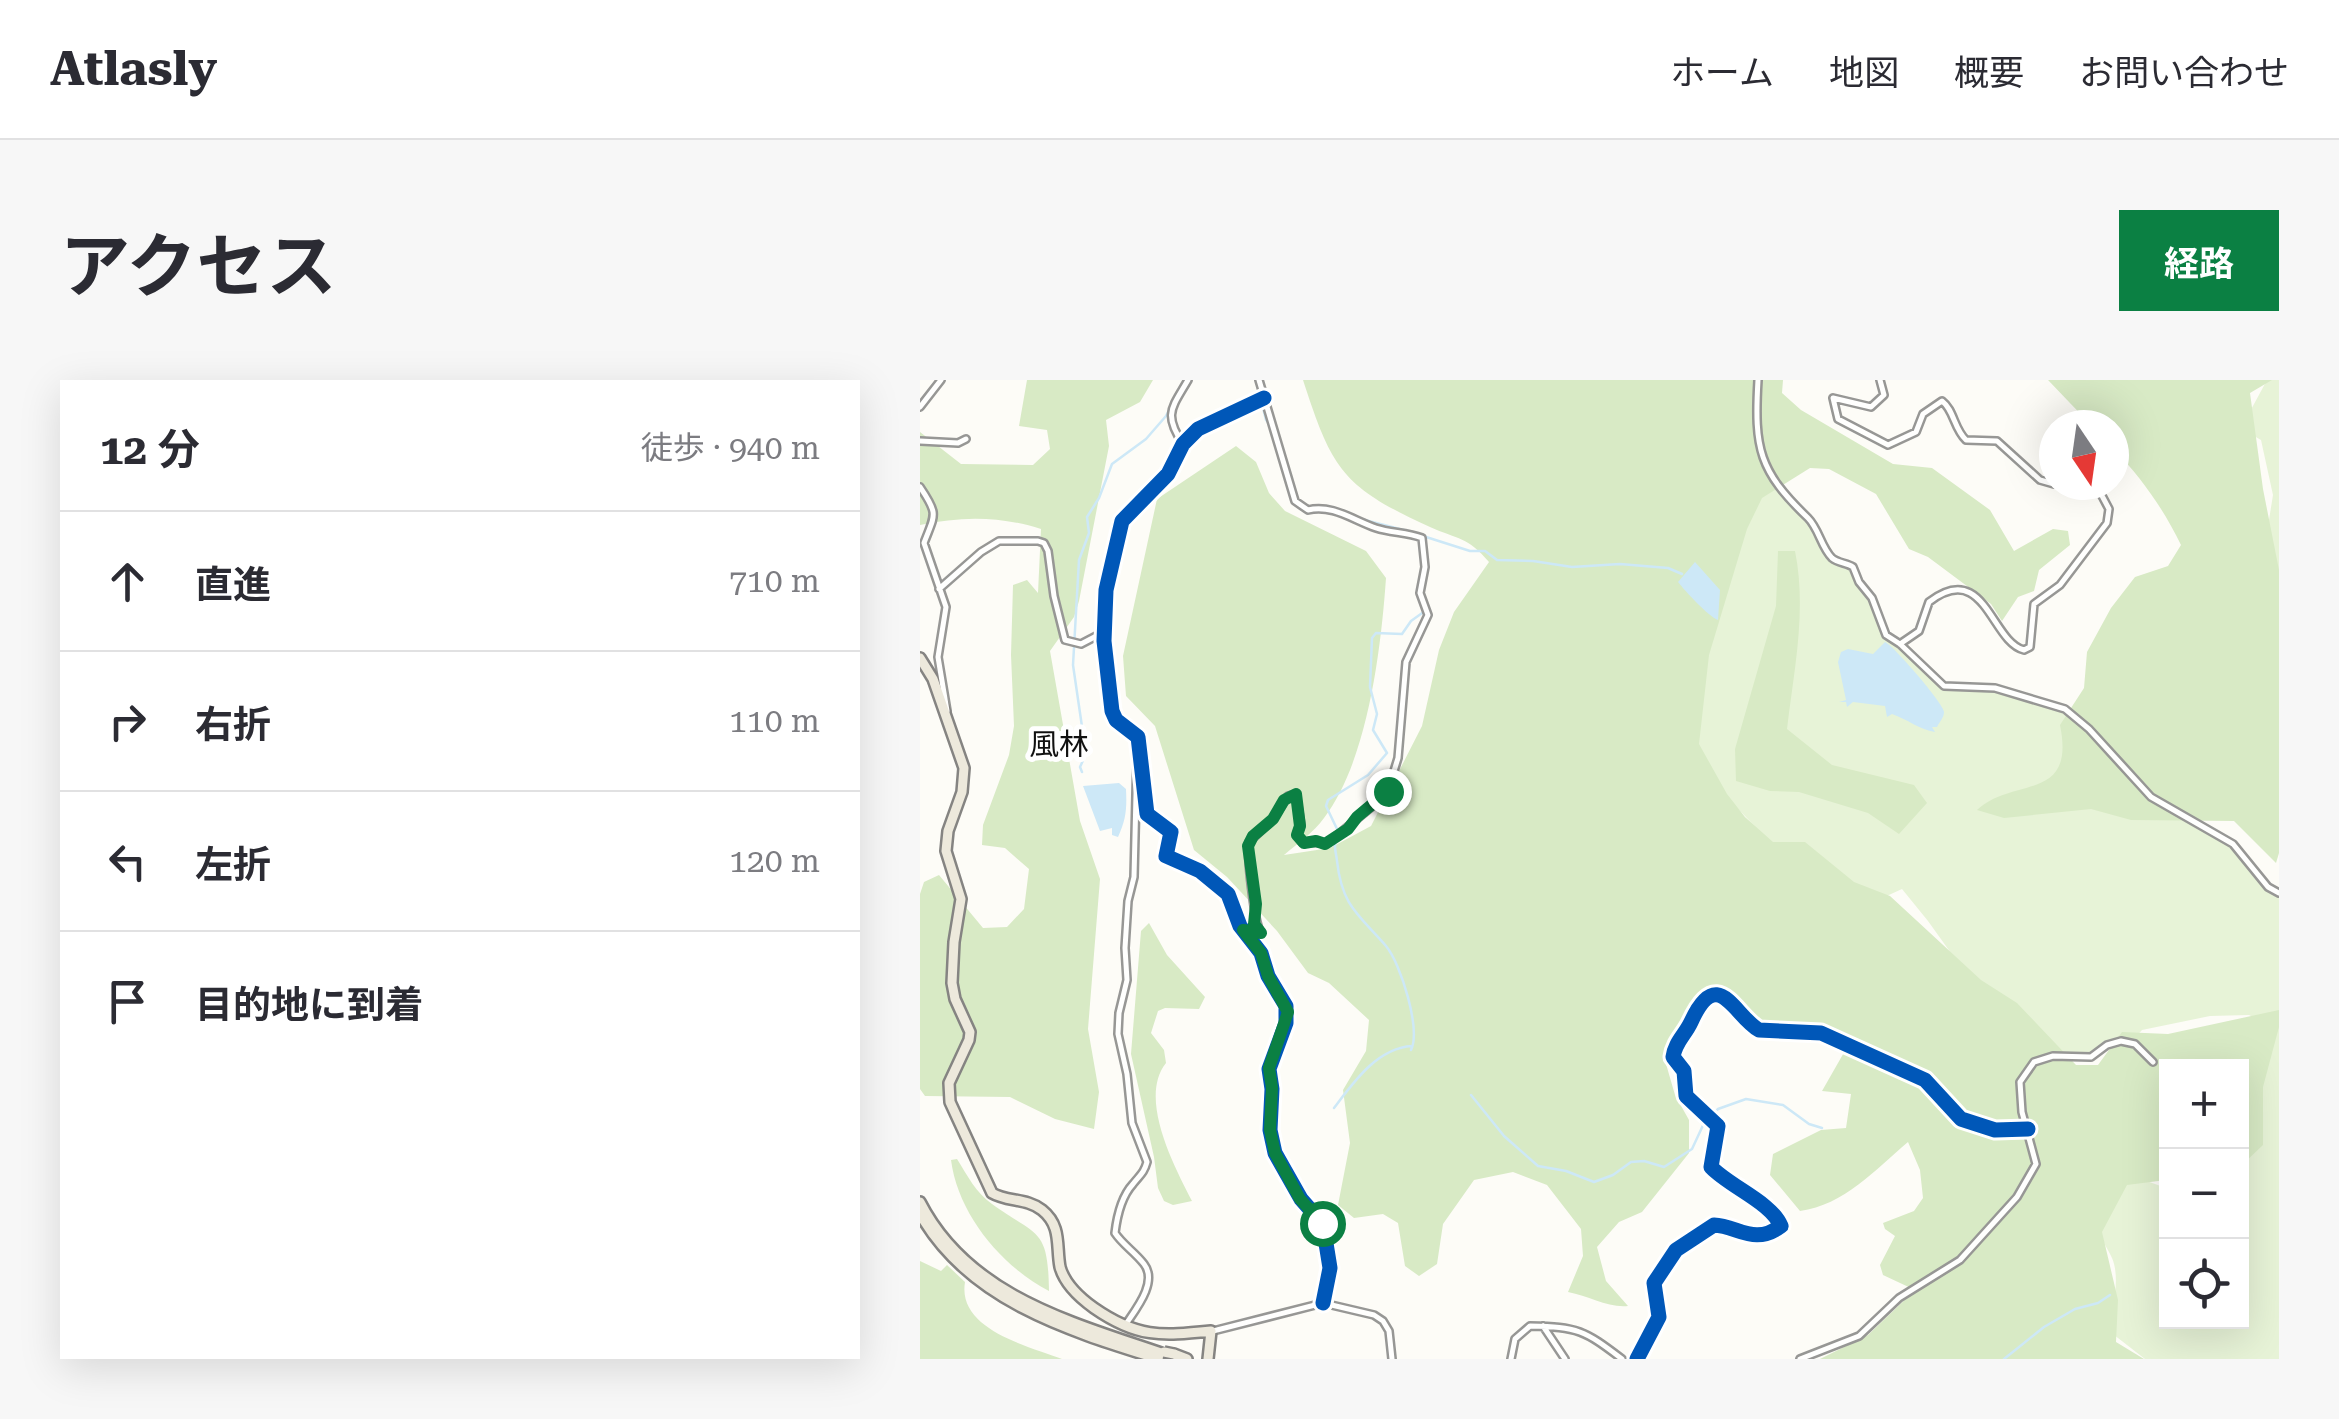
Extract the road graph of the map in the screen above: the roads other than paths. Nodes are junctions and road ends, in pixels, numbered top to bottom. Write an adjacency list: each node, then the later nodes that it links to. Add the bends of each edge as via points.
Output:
1 (942, 380): 7 (street)
2 (1188, 380): 10 (street, via 1170,414)
3 (1259, 380): 6 (street)
4 (1758, 380): 16 (street, via 1757,430 1767,473 1814,526 1831,557 1853,567 1886,636)
5 (1880, 380): 11 (street, via 1884,395 1872,407 1833,398 1838,419 1888,445 1916,432 1923,414 1942,401 1966,440 1998,440)
6 (1261, 399): 10 (street, via 1198,428); 21 (street, via 1295,501 1308,510 1326,508 1419,537 1425,558 1420,593 1428,615 1406,662 1398,758 1387,794 1328,843 1302,842 1296,794 1284,800 1249,842 1254,920 1261,933)
7 (920, 407)
8 (966, 439): 9 (street)
9 (920, 441)
10 (1183, 444): 15 (street, via 1168,474 1122,521)
11 (2039, 479)
12 (920, 487): 14 (street, via 935,515 924,543)
13 (2105, 500): 16 (street, via 2110,516 2102,531 2060,584 2034,604 2030,647 2013,646 1986,604 1952,590 1928,602 1919,631)
14 (940, 589): 15 (street, via 999,541 1044,543 1066,640 1089,641); 18 (street, via 946,607 938,657)
15 (1104, 632): 19 (street, via 1112,711 1135,732)
16 (1900, 644): 20 (street, via 1944,686 1995,688 2065,709 2150,797 2233,844)
17 (920, 658): 18 (main road)
18 (946, 716): 28 (main road, via 964,768 946,842 961,899 952,983 970,1032 949,1083 950,1102 992,1193 1042,1210 1056,1227 1066,1280)
19 (1139, 752): 21 (street, via 1147,814 1170,832 1166,856 1220,886); 28 (street, via 1118,1034 1132,1122 1147,1162 1124,1199 1116,1233 1148,1275)
20 (2279, 893)
21 (1243, 930): 26 (street, via 1288,1012 1269,1068 1270,1130 1300,1199 1322,1223 1330,1268)
22 (2153, 1062): 23 (street, via 2121,1041 2091,1058 2038,1060 2020,1082)
23 (2028, 1129): 39 (street, via 1996,1130 1961,1119 1940,1092 1913,1074 1821,1034 1759,1030 1718,996 1698,1004 1674,1050 1686,1096 1719,1130 1711,1167 1781,1226 1747,1234 1718,1224 1676,1250 1654,1283 1659,1317); 40 (street, via 2036,1164 1965,1255 1898,1298 1859,1336)
24 (920, 1202): 32 (main road, via 948,1245 998,1288)
25 (920, 1214): 32 (main road, via 954,1262 1004,1300)
26 (1323, 1303): 29 (street); 35 (street, via 1383,1322)
27 (1543, 1326): 36 (street, via 1526,1328 1515,1339); 37 (street); 38 (street, via 1584,1332)
28 (1123, 1328): 30 (main road)
29 (1211, 1331): 30 (main road); 31 (main road)
30 (1172, 1335): 32 (main road)
31 (1209, 1354): 34 (main road)
32 (1166, 1356): 33 (main road)
33 (1186, 1359)
34 (1200, 1359)
35 (1392, 1359)
36 (1511, 1359)
37 (1565, 1359)
38 (1622, 1359)
39 (1637, 1359)
40 (1800, 1359)

